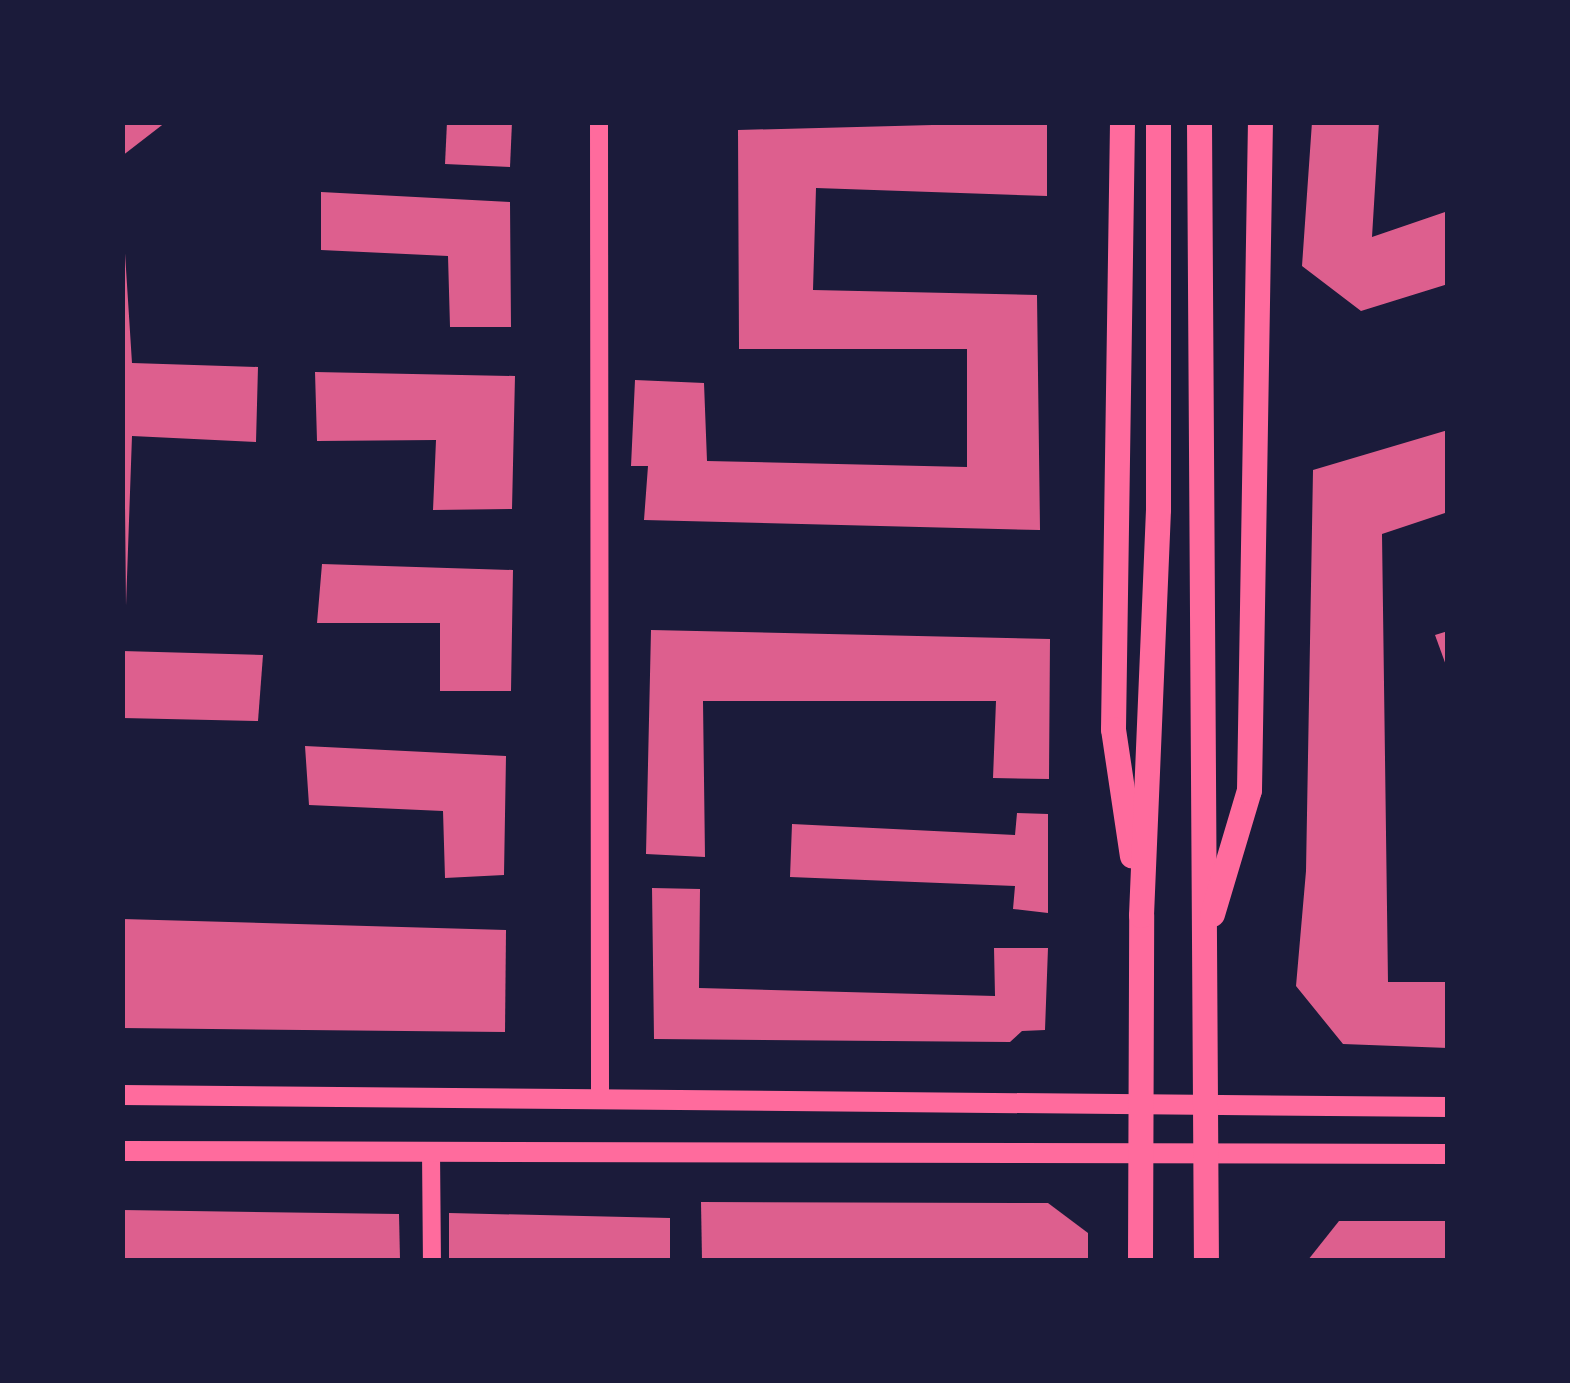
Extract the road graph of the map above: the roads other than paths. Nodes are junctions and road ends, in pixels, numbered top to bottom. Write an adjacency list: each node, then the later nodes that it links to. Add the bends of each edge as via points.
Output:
1 (600, 122): 9 (street)
2 (1122, 122): 6 (main road, via 1113,729)
3 (1158, 122): 6 (main road, via 1158,509)
4 (1199, 122): 7 (main road, via 1196,510)
5 (1260, 122): 7 (main road, via 1249,790)
6 (1141, 915): 10 (main road)
7 (1205, 938): 11 (main road)
8 (122, 1095): 9 (main road)
9 (600, 1098): 10 (main road)
10 (1141, 1102): 11 (main road); 15 (main road)
11 (1206, 1103): 12 (main road); 16 (main road)
12 (1448, 1107)
13 (122, 1150): 14 (main road)
14 (431, 1152): 15 (main road); 18 (street)
15 (1141, 1153): 16 (main road); 19 (main road)
16 (1206, 1154): 17 (main road); 20 (main road)
17 (1448, 1154)
18 (432, 1260)
19 (1140, 1260)
20 (1206, 1260)

